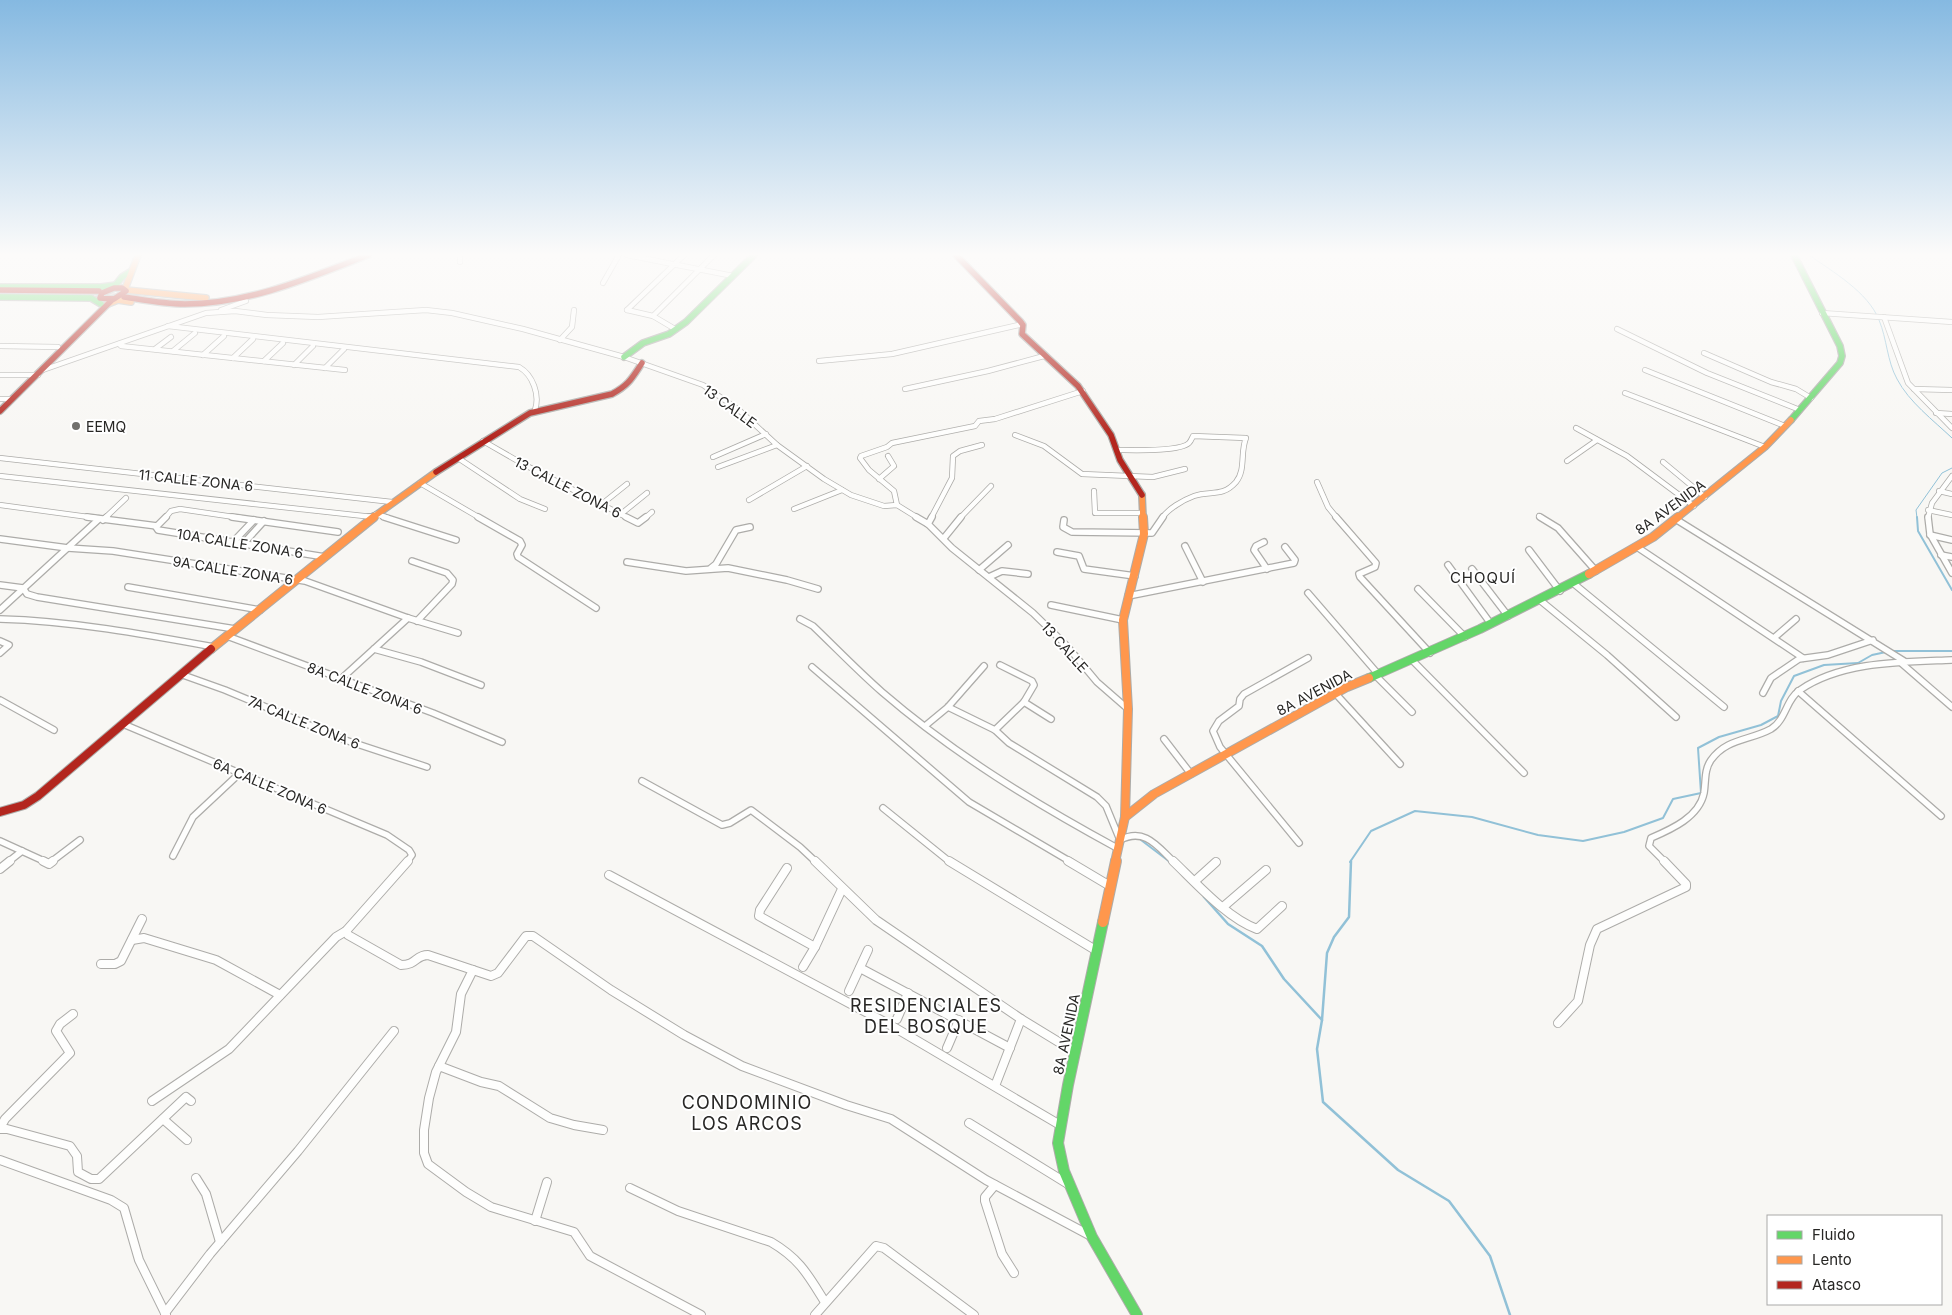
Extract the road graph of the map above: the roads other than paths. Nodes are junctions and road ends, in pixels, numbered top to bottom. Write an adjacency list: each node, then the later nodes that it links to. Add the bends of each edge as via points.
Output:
1 (87, 316): 26 (main road)
2 (89, 316): 42 (main road, via 53,360)
3 (200, 316): 14 (street)
4 (466, 316): 21 (street, 13 CALLE)
5 (573, 316): 21 (street, via 572,326)
6 (653, 316): 15 (street)
7 (692, 316): 15 (main road)
8 (1016, 316): 13 (main road)
9 (1824, 316): 49 (main road, 8A AVENIDA, via 1842,356 1840,363)
10 (1873, 316): 11 (street)
11 (1882, 317): 12 (street); 45 (street, via 1905,378)
12 (1952, 322)
13 (1023, 324): 32 (main road, via 1022,334); 36 (street, via 850,360)
14 (169, 327): 23 (street); 52 (street, via 519,366 528,374 539,399)
15 (675, 329): 33 (main road, via 643,343)
16 (1617, 329): 53 (street, via 1752,394)
17 (196, 333): 29 (street)
18 (224, 336): 30 (street)
19 (171, 337): 27 (street)
20 (253, 339): 34 (street)
21 (560, 340): 33 (street, 13 CALLE)
22 (283, 343): 35 (street)
23 (120, 345): 27 (street); 42 (street)
24 (0, 346): 26 (street)
25 (313, 346): 38 (street)
26 (58, 347): 42 (main road)
27 (155, 349): 29 (street)
28 (344, 350): 39 (street)
29 (173, 351): 30 (street)
30 (203, 354): 34 (street)
31 (1704, 354): 49 (street)
32 (1044, 356): 44 (street); 47 (main road)
33 (624, 357): 37 (street, 13 CALLE)
34 (233, 358): 35 (street)
35 (264, 361): 38 (street)
36 (819, 361)
37 (642, 363): 52 (main road, via 630,383 601,398); 60 (street, 13 CALLE, via 708,388)
38 (294, 365): 39 (street)
39 (325, 368): 40 (street)
40 (345, 370)
41 (1645, 370): 57 (street)
42 (39, 371): 43 (street); 51 (main road)
43 (0, 375)
44 (905, 389)
45 (1914, 390): 46 (street); 55 (street)
46 (1952, 390)
47 (1083, 392): 67 (main road); 80 (street, via 979,421 975,426 892,442 861,456 864,464)
48 (1625, 393): 66 (street)
49 (1811, 398): 53 (main road, 8A AVENIDA)
50 (0, 399): 51 (street)
51 (11, 399): 54 (main road)
52 (535, 410): 63 (main road)
53 (1800, 410): 57 (main road, 8A AVENIDA)
54 (0, 411)
55 (1936, 413): 56 (street); 59 (street)
56 (1952, 414)
57 (1785, 426): 66 (main road, 8A AVENIDA)
58 (1576, 428): 62 (street)
59 (1952, 428)
60 (766, 434): 64 (street, 13 CALLE); 69 (street)
61 (1015, 435): 78 (street, via 1044,446 1082,474)
62 (1597, 440): 72 (street); 97 (street, via 1627,456)
63 (483, 441): 71 (main road); 94 (street, 13 CALLE ZONA 6)
64 (777, 445): 74 (street, 13 CALLE); 75 (street)
65 (982, 445): 112 (street, via 953,456 952,478)
66 (1765, 447): 90 (main road, 8A AVENIDA)
67 (1117, 450): 78 (main road); 116 (street, via 1146,451 1184,446 1193,436 1200,435 1246,438 1242,447 1240,478 1229,489 1192,498 1166,512 1152,533)
68 (888, 456): 80 (street, via 894,466)
69 (713, 457)
70 (0, 458): 93 (street, 11 CALLE ZONA 6)
71 (458, 458): 82 (main road); 98 (street, via 520,500)
72 (1567, 462)
73 (1663, 462): 90 (street)
74 (807, 466): 85 (street, 13 CALLE); 92 (street)
75 (718, 468)
76 (1185, 469): 78 (street, via 1158,477)
77 (0, 476): 104 (street)
78 (1130, 476): 102 (main road, via 1139,490)
79 (1952, 476): 87 (street)
80 (879, 479): 96 (street, via 894,491)
81 (1317, 482): 181 (street, via 1328,507 1376,563 1359,574 1360,577)
82 (420, 483): 93 (main road); 160 (street, via 520,541 518,557)
83 (627, 484): 94 (street)
84 (991, 486): 118 (street)
85 (842, 490): 96 (street, 13 CALLE, via 884,506); 99 (street)
86 (1094, 491): 102 (street, via 1096,513)
87 (1939, 491): 89 (street); 100 (street)
88 (647, 493): 103 (street)
89 (1952, 494)
90 (1705, 497): 97 (main road, 8A AVENIDA)
91 (126, 498): 107 (street)
92 (749, 500)
93 (392, 502): 104 (main road)
94 (602, 504): 103 (street, 13 CALLE ZONA 6)
95 (0, 505): 107 (street, 10A CALLE ZONA 6)
96 (897, 505): 112 (street, 13 CALLE)
97 (1694, 506): 110 (main road, 8A AVENIDA)
98 (545, 509)
99 (794, 509)
100 (1928, 510): 106 (street); 117 (street)
101 (652, 512): 103 (street, 13 CALLE ZONA 6, via 638,523)
102 (1143, 513): 116 (main road)
103 (621, 514)
104 (375, 515): 120 (street); 133 (main road)
105 (1539, 516): 142 (street, via 1558,528)
106 (1952, 516)
107 (101, 519): 113 (street, 10A CALLE ZONA 6); 128 (street)
108 (254, 520): 111 (street); 113 (street, via 176,509); 122 (street)
109 (1064, 520): 116 (street, via 1063,527 1072,532)
110 (1677, 520): 127 (main road, 8A AVENIDA); 177 (street)
111 (264, 521): 115 (street); 124 (street)
112 (928, 524): 118 (street, 13 CALLE)
113 (156, 527): 122 (street, 10A CALLE ZONA 6)
114 (750, 527): 138 (street, via 736,530)
115 (338, 532)
116 (1144, 534): 145 (main road)
117 (1930, 535): 121 (street); 132 (street)
118 (944, 538): 140 (street, 13 CALLE)
119 (0, 539): 128 (street, 9A CALLE ZONA 6)
120 (456, 540)
121 (1952, 540)
122 (233, 542): 124 (street, 10A CALLE ZONA 6)
123 (1264, 542): 141 (street, via 1254,550)
124 (244, 543): 133 (street, 10A CALLE ZONA 6)
125 (1008, 545): 140 (street)
126 (1185, 546): 148 (street)
127 (1637, 547): 142 (main road, 8A AVENIDA); 175 (street)
128 (68, 548): 147 (street, 9A CALLE ZONA 6, via 113,551); 152 (street)
129 (1285, 548): 141 (street, via 1296,562)
130 (1530, 550): 155 (street)
131 (1057, 552): 145 (street, via 1079,556 1084,568)
132 (1941, 555): 134 (street); 143 (street)
133 (325, 557): 147 (main road)
134 (1952, 557)
135 (412, 561): 169 (street, via 447,572 453,580)
136 (627, 562): 138 (street, via 686,571)
137 (1448, 565): 170 (street)
138 (711, 568): 153 (street, via 728,568)
139 (1472, 569): 163 (street)
140 (979, 570): 146 (street, 13 CALLE)
141 (1267, 570): 148 (street)
142 (1596, 570): 149 (main road, 8A AVENIDA)
143 (1952, 573)
144 (1028, 574): 146 (street, via 1002,571)
145 (1135, 576): 157 (main road)
146 (989, 577): 202 (street, 13 CALLE, via 1068,646 1096,682)
147 (297, 581): 162 (main road); 164 (street, 9A CALLE ZONA 6, via 305,581)
148 (1203, 582): 157 (street)
149 (1573, 583): 155 (main road, 8A AVENIDA); 199 (street)
150 (0, 585): 152 (street)
151 (128, 587): 162 (street)
152 (23, 588): 161 (street); 171 (street, via 27,594 37,597)
153 (818, 589)
154 (1418, 589): 174 (street)
155 (1560, 591): 158 (main road, 8A AVENIDA)
156 (1308, 593): 190 (street)
157 (1128, 596): 168 (main road)
158 (1541, 601): 163 (main road, 8A AVENIDA); 204 (street)
159 (1051, 605): 168 (street)
160 (596, 608)
161 (0, 610)
162 (260, 610): 171 (main road)
163 (1508, 616): 170 (main road, 8A AVENIDA)
164 (408, 618): 169 (street, 9A CALLE ZONA 6); 179 (street)
165 (0, 619): 178 (street, via 34,620)
166 (800, 619): 207 (street, via 813,626 889,698)
167 (1796, 619): 175 (street)
168 (1124, 620): 202 (main road)
169 (417, 621): 172 (street, 9A CALLE ZONA 6)
170 (1491, 624): 174 (main road, 8A AVENIDA)
171 (235, 629): 173 (main road)
172 (458, 633)
173 (227, 636): 178 (main road); 192 (street, 8A CALLE ZONA 6)
174 (1465, 637): 181 (main road, 8A AVENIDA)
175 (1775, 637): 183 (street)
176 (0, 641): 180 (street, via 9,645)
177 (1875, 642): 183 (street); 186 (street)
178 (214, 647): 191 (main road)
179 (374, 650): 192 (street); 193 (street, via 422,662)
180 (0, 653)
181 (1430, 653): 184 (main road, 8A AVENIDA)
182 (1308, 658): 212 (street, via 1244,694 1239,706 1218,720 1213,731 1220,748)
183 (1803, 658): 196 (street, via 1771,678)
184 (1413, 660): 190 (main road, 8A AVENIDA); 216 (street)
185 (1952, 660): 186 (street)
186 (1902, 662): 194 (street, via 1815,680); 201 (street)
187 (1000, 665): 198 (street, via 1034,683)
188 (984, 666): 200 (street)
189 (812, 667): 236 (street, via 970,802)
190 (1376, 674): 195 (main road, 8A AVENIDA); 203 (street)
191 (182, 675): 206 (main road); 214 (street, 7A CALLE ZONA 6, via 345,740)
192 (341, 680): 211 (street, 8A CALLE ZONA 6)
193 (481, 685)
194 (1798, 691): 221 (street); 257 (street, via 1778,725 1726,743 1711,758 1704,772 1700,803 1676,826 1649,842 1649,846 1686,887 1597,929 1590,945 1578,1001)
195 (1335, 693): 212 (main road, 8A AVENIDA); 213 (street)
196 (1763, 693)
197 (0, 700): 208 (street)
198 (1024, 702): 205 (street); 209 (street)
199 (1724, 706)
200 (948, 707): 207 (street); 209 (street)
201 (1952, 707)
202 (1128, 709): 222 (main road)
203 (1412, 712)
204 (1676, 717)
205 (1051, 719)
206 (123, 724): 215 (street, 6A CALLE ZONA 6); 220 (main road, via 31,800)
207 (924, 726): 227 (street, via 1068,822)
208 (54, 730)
209 (995, 730): 224 (street, via 1009,743 1097,797 1106,806)
210 (1164, 739): 217 (street)
211 (502, 742)
212 (1228, 754): 217 (main road, 8A AVENIDA); 226 (street)
213 (1400, 764)
214 (426, 766)
215 (240, 773): 229 (street, via 192,818); 241 (street, 6A CALLE ZONA 6, via 387,835 410,850 412,855 400,871)
216 (1524, 773)
217 (1191, 774): 222 (main road, 8A AVENIDA, via 1154,794)
218 (642, 781): 237 (street, via 722,825 730,824 751,810 793,841)
219 (883, 808): 245 (street, via 956,868)
220 (0, 812)
221 (1941, 816)
222 (1125, 817): 224 (main road, 8A AVENIDA)
223 (80, 840): 228 (street, via 49,864)
224 (1120, 840): 227 (main road, 8A AVENIDA); 235 (street, via 1135,834 1147,837)
225 (0, 841): 228 (street)
226 (1300, 843)
227 (1118, 848): 236 (main road, 8A AVENIDA)
228 (22, 851): 232 (street)
229 (173, 856)
230 (1216, 862): 235 (street)
231 (787, 868): 243 (street, via 759,916)
232 (0, 869)
233 (1266, 870): 239 (street)
234 (609, 875): 263 (street, via 892,1026)
235 (1195, 881): 239 (street)
236 (1110, 886): 245 (main road, 8A AVENIDA)
237 (842, 889): 243 (street); 255 (street, via 876,920)
238 (1282, 906): 239 (street, via 1254,930)
239 (1223, 907)
240 (142, 919): 242 (street)
241 (346, 931): 249 (street, via 401,965 412,964 422,955); 252 (street, via 336,937)
242 (132, 940): 246 (street, via 118,963); 252 (street, via 150,940 216,960)
243 (815, 947): 247 (street)
244 (868, 950): 248 (street)
245 (1097, 950): 261 (main road, 8A AVENIDA)
246 (101, 964)
247 (803, 967)
248 (860, 968): 250 (street); 251 (street)
249 (473, 970): 262 (street, via 460,994 456,1032); 275 (street, via 496,974 525,936 533,936 692,1040 742,1066 891,1120)
250 (848, 991)
251 (908, 994): 254 (street); 256 (street)
252 (280, 995): 264 (street, via 229,1049)
253 (72, 1014): 269 (street, via 56,1031 70,1053)
254 (897, 1019)
255 (1021, 1019): 260 (street); 261 (street)
256 (959, 1020): 259 (street); 260 (street)
257 (1558, 1024)
258 (394, 1031): 280 (street)
259 (947, 1048)
260 (1010, 1048): 263 (street)
261 (1075, 1052): 268 (main road, 8A AVENIDA)
262 (439, 1066): 270 (street, via 499,1086 550,1118); 278 (street, via 426,1115 424,1153 428,1164 478,1200 506,1213)
263 (995, 1086): 268 (street)
264 (152, 1101)
265 (191, 1101): 266 (street, via 186,1097)
266 (163, 1119): 269 (street, via 97,1179 78,1172 77,1156 70,1146); 271 (street)
267 (970, 1123): 276 (street)
268 (1060, 1125): 276 (main road, 8A AVENIDA, via 1060,1157)
269 (0, 1128)
270 (603, 1130)
271 (187, 1140)
272 (0, 1160): 283 (street, via 111,1200 124,1208 139,1260)
273 (196, 1178): 280 (street, via 206,1194)
274 (547, 1182): 278 (street)
275 (995, 1185): 279 (street); 281 (street, via 985,1201 1002,1254)
276 (1070, 1185): 279 (main road, 8A AVENIDA)
277 (630, 1188): 282 (street, via 678,1211 771,1242 785,1250 802,1265)
278 (535, 1221): 284 (street, via 574,1232 590,1256)
279 (1092, 1237): 287 (main road, 8A AVENIDA)
280 (220, 1242): 283 (street)
281 (1014, 1273)
282 (825, 1302): 285 (street); 286 (street, via 876,1246 884,1248)
283 (165, 1314)
284 (701, 1315)
285 (815, 1315)
286 (974, 1315)
287 (1136, 1315)

